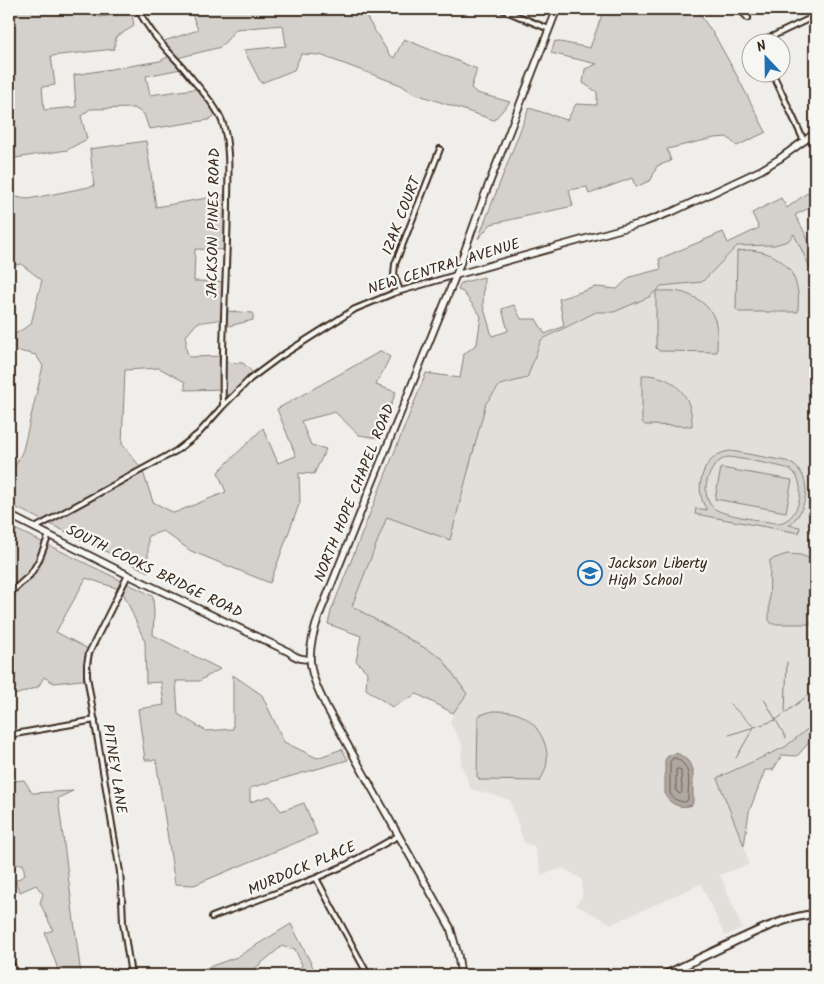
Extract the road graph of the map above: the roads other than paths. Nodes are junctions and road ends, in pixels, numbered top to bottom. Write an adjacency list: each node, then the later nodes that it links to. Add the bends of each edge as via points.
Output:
1 (138, 9): 15 (street, JACKSON PINES ROAD, via 159,42 217,112 227,140)
2 (501, 9): 7 (street)
3 (557, 9): 7 (main road, NORTH HOPE CHAPEL ROAD)
4 (739, 9): 6 (street)
5 (815, 16): 8 (street)
6 (748, 18)
7 (549, 29): 13 (main road, NORTH HOPE CHAPEL ROAD)
8 (782, 32)
9 (777, 82): 11 (street)
10 (815, 133): 11 (main road, NEW CENTRAL AVENUE)
11 (804, 141): 13 (main road, NEW CENTRAL AVENUE, via 761,170 674,211 642,223)
12 (440, 149): 14 (street, IZAK COURT, via 395,264 394,275)
13 (456, 274): 14 (street, NEW CENTRAL AVENUE); 21 (main road, NORTH HOPE CHAPEL ROAD, via 320,613)
14 (400, 291): 15 (street, NEW CENTRAL AVENUE, via 355,309 281,356 250,379)
15 (223, 406): 17 (street, NEW CENTRAL AVENUE, via 198,434 176,451)
16 (9, 515): 17 (main road, SOUTH COOKS BRIDGE ROAD)
17 (35, 528): 18 (main road, SOUTH COOKS BRIDGE ROAD)
18 (49, 535): 19 (main road, SOUTH COOKS BRIDGE ROAD); 20 (street, via 30,575)
19 (128, 575): 21 (main road, SOUTH COOKS BRIDGE ROAD); 22 (street, PITNEY LANE, via 89,652 87,676)
20 (9, 594)
21 (308, 660): 24 (main road, NORTH HOPE CHAPEL ROAD, via 322,698)
22 (95, 720): 23 (street); 30 (street, PITNEY LANE, via 120,872)
23 (9, 735)
24 (398, 836): 25 (street, MURDOCK PLACE); 32 (main road, NORTH HOPE CHAPEL ROAD, via 450,927)
25 (316, 878): 27 (street, MURDOCK PLACE); 31 (street)
26 (815, 914): 33 (main road, via 790,918 767,927)
27 (212, 917)
28 (9, 958): 29 (street)
29 (16, 975)
30 (131, 975)
31 (368, 975)
32 (461, 975)
33 (665, 975)

